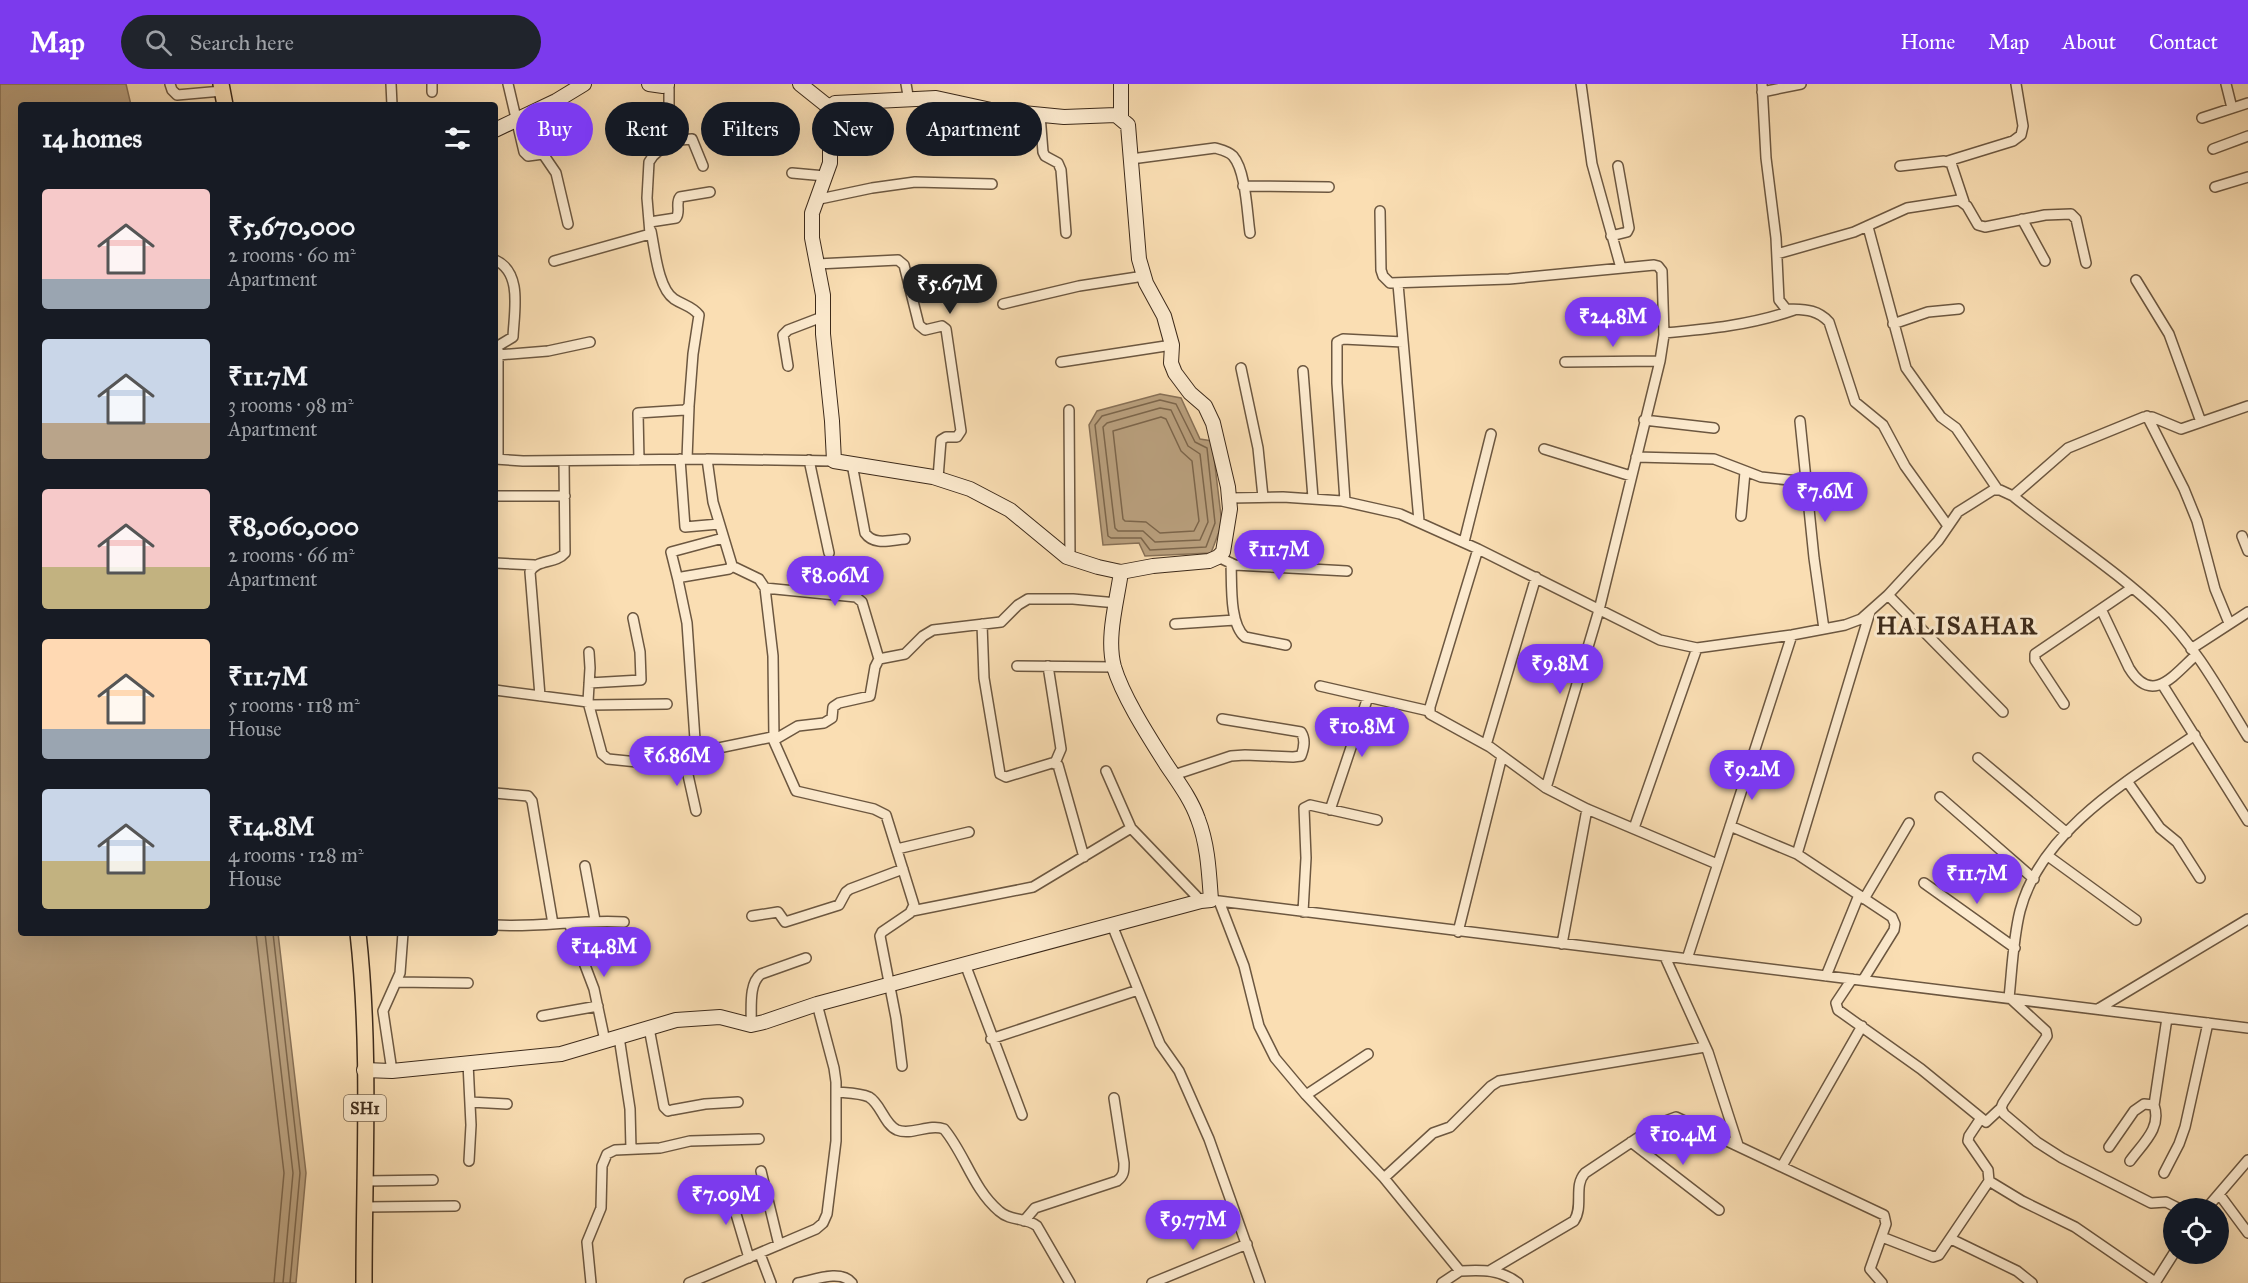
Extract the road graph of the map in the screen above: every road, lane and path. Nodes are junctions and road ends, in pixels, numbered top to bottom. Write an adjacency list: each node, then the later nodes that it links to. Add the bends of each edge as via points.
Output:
1 (170, 84): 15 (street, via 177,94)
2 (391, 84): 17 (street)
3 (508, 84): 27 (street)
4 (584, 84): 18 (street)
5 (649, 84): 6 (street)
6 (668, 84): 19 (street)
7 (800, 84): 20 (street)
8 (906, 84): 16 (street)
9 (1121, 84): 28 (street)
10 (1581, 84): 59 (street, via 1592,164)
11 (1801, 84): 14 (street)
12 (2016, 84): 38 (street, via 2021,135)
13 (2226, 84): 24 (street)
14 (1762, 88): 60 (street)
15 (223, 93)
16 (909, 100): 21 (street); 22 (street, via 936,98)
17 (392, 102)
18 (554, 102)
19 (668, 102)
20 (822, 102)
21 (860, 102)
22 (954, 102)
23 (2248, 103): 24 (street)
24 (2232, 108): 26 (street)
25 (1042, 115): 28 (street, via 1116,115)
26 (2202, 117)
27 (516, 119): 29 (street)
28 (1121, 119): 37 (street, via 1128,125)
29 (498, 128)
30 (2248, 136): 33 (street)
31 (689, 139): 39 (street)
32 (1042, 140): 58 (street, via 1043,152 1060,165)
33 (2213, 149)
34 (544, 156): 54 (street, via 554,169)
35 (654, 156): 55 (street, via 649,162)
36 (830, 156): 43 (street)
37 (1131, 159): 46 (street, via 1215,148 1232,155); 67 (street, via 1139,259)
38 (1948, 161): 41 (street); 51 (street, via 1954,167)
39 (703, 166)
40 (1618, 166): 59 (street, via 1629,228)
41 (1900, 166)
42 (792, 173): 43 (street)
43 (825, 176): 50 (street)
44 (2248, 177): 48 (street)
45 (992, 183): 50 (street, via 915,182)
46 (1243, 186): 47 (street); 57 (street)
47 (1329, 187)
48 (2215, 188)
49 (710, 192): 55 (street, via 680,197 676,218)
50 (816, 200): 65 (street, via 812,238)
51 (1964, 202): 53 (street, via 1981,226); 56 (street, via 1907,208)
52 (1380, 211): 69 (street, via 1381,270 1386,280)
53 (2022, 219): 63 (street); 64 (street, via 2074,215)
54 (568, 224)
55 (650, 226): 62 (street, via 648,235); 87 (street, via 660,275 668,293 699,315)
56 (1868, 227): 60 (street); 74 (street)
57 (1250, 232)
58 (1066, 233)
59 (1611, 236): 66 (street)
60 (1777, 254): 71 (street, via 1779,300 1786,309)
61 (498, 261): 79 (street, via 509,270 515,296 513,337 499,343)
62 (554, 261)
63 (2045, 261)
64 (2086, 263)
65 (817, 264): 73 (street, via 823,295); 107 (street, via 898,260 904,265 919,325 926,330 942,326 946,329 961,431 957,437 941,440)
66 (1621, 268): 69 (street); 75 (street, via 1660,268)
67 (1144, 276): 70 (street); 78 (street, via 1164,316)
68 (2136, 280): 92 (street, via 2169,334)
69 (1398, 284): 77 (street)
70 (1003, 304)
71 (1797, 309): 75 (street, via 1730,327); 120 (street, via 1812,310 1829,322 1854,402 1883,425 1905,466)
72 (1959, 309): 74 (street, via 1928,312)
73 (822, 317): 83 (street, via 783,334); 102 (street)
74 (1893, 324): 109 (street, via 1906,368 1941,417 1956,428)
75 (1664, 333): 80 (street)
76 (590, 342): 79 (street, via 548,351)
77 (1403, 342): 116 (street, via 1337,342); 118 (street)
78 (1172, 345): 81 (street); 114 (street, via 1175,373 1205,406 1213,423)
79 (498, 355)
80 (1660, 361): 82 (street); 90 (street)
81 (1061, 362)
82 (1565, 362)
83 (788, 366)
84 (1241, 368): 113 (street, via 1258,448)
85 (1304, 371): 115 (street)
86 (2248, 406): 92 (street)
87 (689, 407): 98 (street); 100 (street, via 638,413)
88 (1069, 410): 128 (street)
89 (2147, 416): 92 (street, via 2179,428); 112 (street, via 2068,448); 149 (street, via 2197,521)
90 (1644, 420): 93 (street); 96 (street)
91 (1800, 421): 108 (street)
92 (2201, 422)
93 (1714, 428)
94 (1491, 434): 124 (street)
95 (1544, 449): 106 (street)
96 (1636, 458): 105 (street, via 1717,460); 106 (street)
97 (498, 459): 103 (street)
98 (683, 459): 99 (street); 100 (street); 119 (street, via 685,527)
99 (707, 459): 101 (street); 119 (street)
100 (639, 460): 103 (street)
101 (809, 460): 102 (street); 127 (street)
102 (834, 460): 104 (street)
103 (564, 461): 111 (street)
104 (852, 464): 107 (street); 123 (street, via 868,537 876,541)
105 (1745, 472): 108 (street); 117 (street)
106 (1631, 476): 142 (street)
107 (938, 478): 128 (street, via 1010,510)
108 (1807, 482): 150 (street)
109 (1998, 490): 112 (street); 120 (street, via 1987,492 1958,512)
110 (498, 496): 111 (street)
111 (565, 496): 131 (street, via 566,553)
112 (2013, 496): 138 (street)
113 (1263, 497): 114 (street); 115 (street)
114 (1230, 498): 129 (street)
115 (1312, 498): 116 (street)
116 (1345, 501): 118 (street)
117 (1741, 516)
118 (1419, 521): 124 (street)
119 (719, 524): 122 (street)
120 (1948, 526): 139 (street)
121 (2242, 536): 126 (street)
122 (723, 538): 132 (street); 136 (street, via 671,552)
123 (905, 538)
124 (1464, 542): 125 (street)
125 (1478, 549): 135 (street); 169 (street)
126 (2248, 551)
127 (829, 553)
128 (1070, 558): 134 (street)
129 (1225, 560): 133 (street); 134 (street); 146 (street)
130 (498, 563): 131 (street)
131 (534, 565): 164 (street, via 530,572)
132 (732, 566): 136 (street); 137 (street, via 759,579)
133 (1347, 571)
134 (1121, 572): 140 (street)
135 (1536, 577): 142 (street); 175 (street)
136 (678, 580): 176 (street, via 687,623)
137 (765, 588): 156 (street, via 856,597 862,602); 174 (street, via 773,656)
138 (2132, 588): 141 (street); 155 (street, via 2162,614)
139 (1888, 595): 143 (street); 170 (street)
140 (1116, 603): 147 (street, via 1028,599 1006,619); 159 (street, via 1112,632)
141 (2101, 609): 161 (street, via 2134,677 2146,685); 168 (street, via 2035,654 2035,660)
142 (1599, 610): 153 (street, via 1660,640); 184 (street)
143 (1871, 612): 150 (street, via 1854,622); 199 (street)
144 (2248, 612): 149 (street)
145 (633, 618): 160 (street, via 641,680)
146 (1234, 620): 148 (street); 152 (street, via 1245,637)
147 (982, 624): 156 (street, via 933,630 905,654); 180 (street, via 984,678 1000,774 1006,777)
148 (1175, 624)
149 (2229, 624): 155 (street)
150 (1824, 629): 151 (street)
151 (1792, 636): 153 (street); 193 (street)
152 (1286, 645)
153 (1697, 648): 195 (street)
154 (589, 652): 160 (street)
155 (2193, 652): 161 (street); 173 (street)
156 (879, 659): 174 (street, via 870,696 839,703 833,707 832,718 824,723 798,726)
157 (1017, 666): 158 (street)
158 (1048, 666): 159 (street); 180 (street, via 1061,749)
159 (1114, 667): 182 (street)
160 (589, 683): 166 (street)
161 (2162, 684): 172 (street)
162 (1320, 686): 165 (street)
163 (498, 690): 164 (street)
164 (540, 696): 166 (street)
165 (1368, 697): 169 (street); 188 (street)
166 (589, 703): 167 (street); 178 (street, via 604,757 657,764)
167 (667, 704)
168 (2064, 704)
169 (1429, 711): 175 (street)
170 (2003, 712)
171 (1222, 719): 182 (street, via 1301,732 1305,737 1301,756 1231,756)
172 (2195, 735): 183 (street); 191 (street)
173 (2248, 737)
174 (774, 740): 176 (street, via 768,737); 198 (street, via 796,791 881,811 888,819)
175 (1486, 744): 177 (street)
176 (696, 754): 178 (street)
177 (1502, 756): 184 (street); 221 (street)
178 (684, 758): 189 (street)
179 (1978, 758): 197 (street)
180 (1055, 763): 200 (street)
181 (1106, 771): 194 (street)
182 (1173, 775): 209 (street, via 1198,819 1208,862)
183 (2127, 781): 197 (street); 205 (street)
184 (1546, 788): 187 (street)
185 (498, 793): 218 (street, via 528,796 532,801)
186 (1940, 797): 206 (street)
187 (1587, 809): 195 (street); 224 (street)
188 (1330, 810): 190 (street); 211 (street, via 1304,808)
189 (696, 811)
190 (1377, 820)
191 (2248, 821)
192 (1909, 823): 208 (street)
193 (1730, 826): 199 (street); 202 (street)
194 (1131, 828): 200 (street); 209 (street)
195 (1634, 828): 202 (street)
196 (969, 832): 198 (street)
197 (2067, 833): 201 (street)
198 (897, 849): 204 (street)
199 (1797, 854): 208 (street)
200 (1084, 856): 210 (street, via 1033,887)
201 (2048, 856): 206 (street); 214 (street)
202 (1717, 864): 228 (street)
203 (585, 866): 213 (street)
204 (903, 869): 210 (street); 212 (street, via 850,889 839,905 809,916 785,922 778,912)
205 (2199, 878)
206 (2034, 879): 225 (street, via 2020,910)
207 (1924, 884): 225 (street)
208 (1861, 897): 230 (street); 232 (street, via 1895,924)
209 (1210, 901): 211 (street); 220 (street); 257 (street, via 1244,966 1263,1037)
210 (912, 911): 235 (street, via 881,934)
211 (1303, 912): 221 (street)
212 (752, 916)
213 (595, 920): 216 (street); 217 (street)
214 (2136, 920)
215 (2248, 920): 240 (street)
216 (624, 922)
217 (569, 923): 218 (street); 239 (street)
218 (553, 924): 219 (street)
219 (498, 925)
220 (1112, 925): 229 (street); 236 (street)
221 (1458, 932): 224 (street)
222 (358, 936): 254 (main road, SH1)
223 (403, 936): 233 (street, via 402,968)
224 (1562, 944): 226 (street)
225 (2015, 948): 237 (street)
226 (1665, 957): 228 (street); 250 (street)
227 (806, 958): 244 (street, via 756,978)
228 (1686, 959): 230 (street)
229 (965, 964): 235 (street); 248 (street)
230 (1826, 976): 231 (street)
231 (1852, 979): 232 (street); 245 (street, via 1835,1005)
232 (1863, 980): 237 (street)
233 (396, 982): 234 (street); 255 (street, via 383,1016)
234 (468, 983)
235 (889, 984): 238 (street); 253 (street)
236 (1138, 990): 248 (street); 292 (street, via 1160,1044 1179,1071 1209,1139)
237 (2009, 998): 240 (street); 263 (street, via 2047,1036)
238 (817, 1004): 244 (street); 256 (street, via 834,1068)
239 (598, 1006): 241 (street); 249 (street)
240 (2098, 1009): 242 (street)
241 (542, 1016)
242 (2167, 1018): 243 (street); 262 (street)
243 (2208, 1023): 247 (street); 276 (street, via 2185,1127)
244 (751, 1024): 246 (street, via 720,1017 676,1020)
245 (1862, 1026): 265 (street); 273 (street)
246 (649, 1028): 249 (street); 260 (street, via 664,1107 668,1111)
247 (2248, 1028)
248 (992, 1038): 264 (street)
249 (612, 1039): 252 (street, via 561,1054); 270 (street, via 630,1109)
250 (1705, 1047): 268 (street); 277 (street, via 1499,1081 1450,1127 1432,1133)
251 (1368, 1054): 257 (street)
252 (468, 1064): 255 (street); 259 (street)
253 (902, 1065)
254 (364, 1070): 255 (street); 279 (main road, SH1)
255 (392, 1071)
256 (836, 1092): 288 (street, via 866,1096 900,1131 944,1129 992,1204 1006,1216); 293 (street, via 836,1141 827,1214 816,1229)
257 (1306, 1095): 277 (street)
258 (1114, 1098): 288 (street, via 1124,1162 1122,1178 1035,1208)
259 (470, 1102): 261 (street); 271 (street)
260 (738, 1102)
261 (507, 1104)
262 (2154, 1105): 269 (street, via 2144,1104 2134,1111); 272 (street, via 2156,1125)
263 (2001, 1108): 265 (street, via 1988,1122); 284 (street, via 2012,1121 2062,1158 2151,1203)
264 (1022, 1115)
265 (1981, 1118): 280 (street, via 1968,1141 1988,1170)
266 (759, 1139): 270 (street, via 690,1141)
267 (1631, 1142): 268 (street, via 1676,1117); 287 (street); 297 (street, via 1582,1176 1574,1221)
268 (1738, 1145): 273 (street)
269 (2109, 1147)
270 (631, 1149): 301 (street, via 615,1150 603,1160 601,1208 587,1242)
271 (469, 1161)
272 (2130, 1161)
273 (1782, 1166): 290 (street, via 1882,1214 1886,1221)
274 (2246, 1166): 282 (street)
275 (761, 1171): 293 (street)
276 (2164, 1173)
277 (1384, 1178): 298 (street)
278 (433, 1179): 279 (street)
279 (366, 1181): 286 (main road, SH1)
280 (1989, 1181): 291 (street); 299 (street, via 2079,1229)
281 (728, 1187): 295 (street)
282 (2219, 1194): 283 (street); 289 (street)
283 (2216, 1198)
284 (2163, 1202)
285 (455, 1206): 286 (street)
286 (366, 1207): 300 (main road, SH1)
287 (1719, 1210)
288 (1024, 1221): 306 (street, via 1039,1228)
289 (2248, 1233)
290 (1882, 1237): 291 (street, via 1934,1258); 311 (street, via 1870,1269)
291 (1951, 1239): 312 (street)
292 (1247, 1244): 307 (street); 308 (street)
293 (780, 1245): 294 (street)
294 (760, 1254): 295 (street); 303 (street)
295 (749, 1258): 302 (street)
296 (2167, 1264): 299 (street)
297 (1491, 1270): 298 (street); 310 (street)
298 (1460, 1271): 309 (street)
299 (2155, 1282)
300 (364, 1283)
301 (591, 1283)
302 (689, 1283)
303 (771, 1283)
304 (798, 1283): 305 (street, via 836,1276 846,1277)
305 (852, 1283)
306 (1070, 1283)
307 (1152, 1283)
308 (1260, 1283)
309 (1442, 1283)
310 (1518, 1283)
311 (1882, 1283)
312 (2032, 1283)

